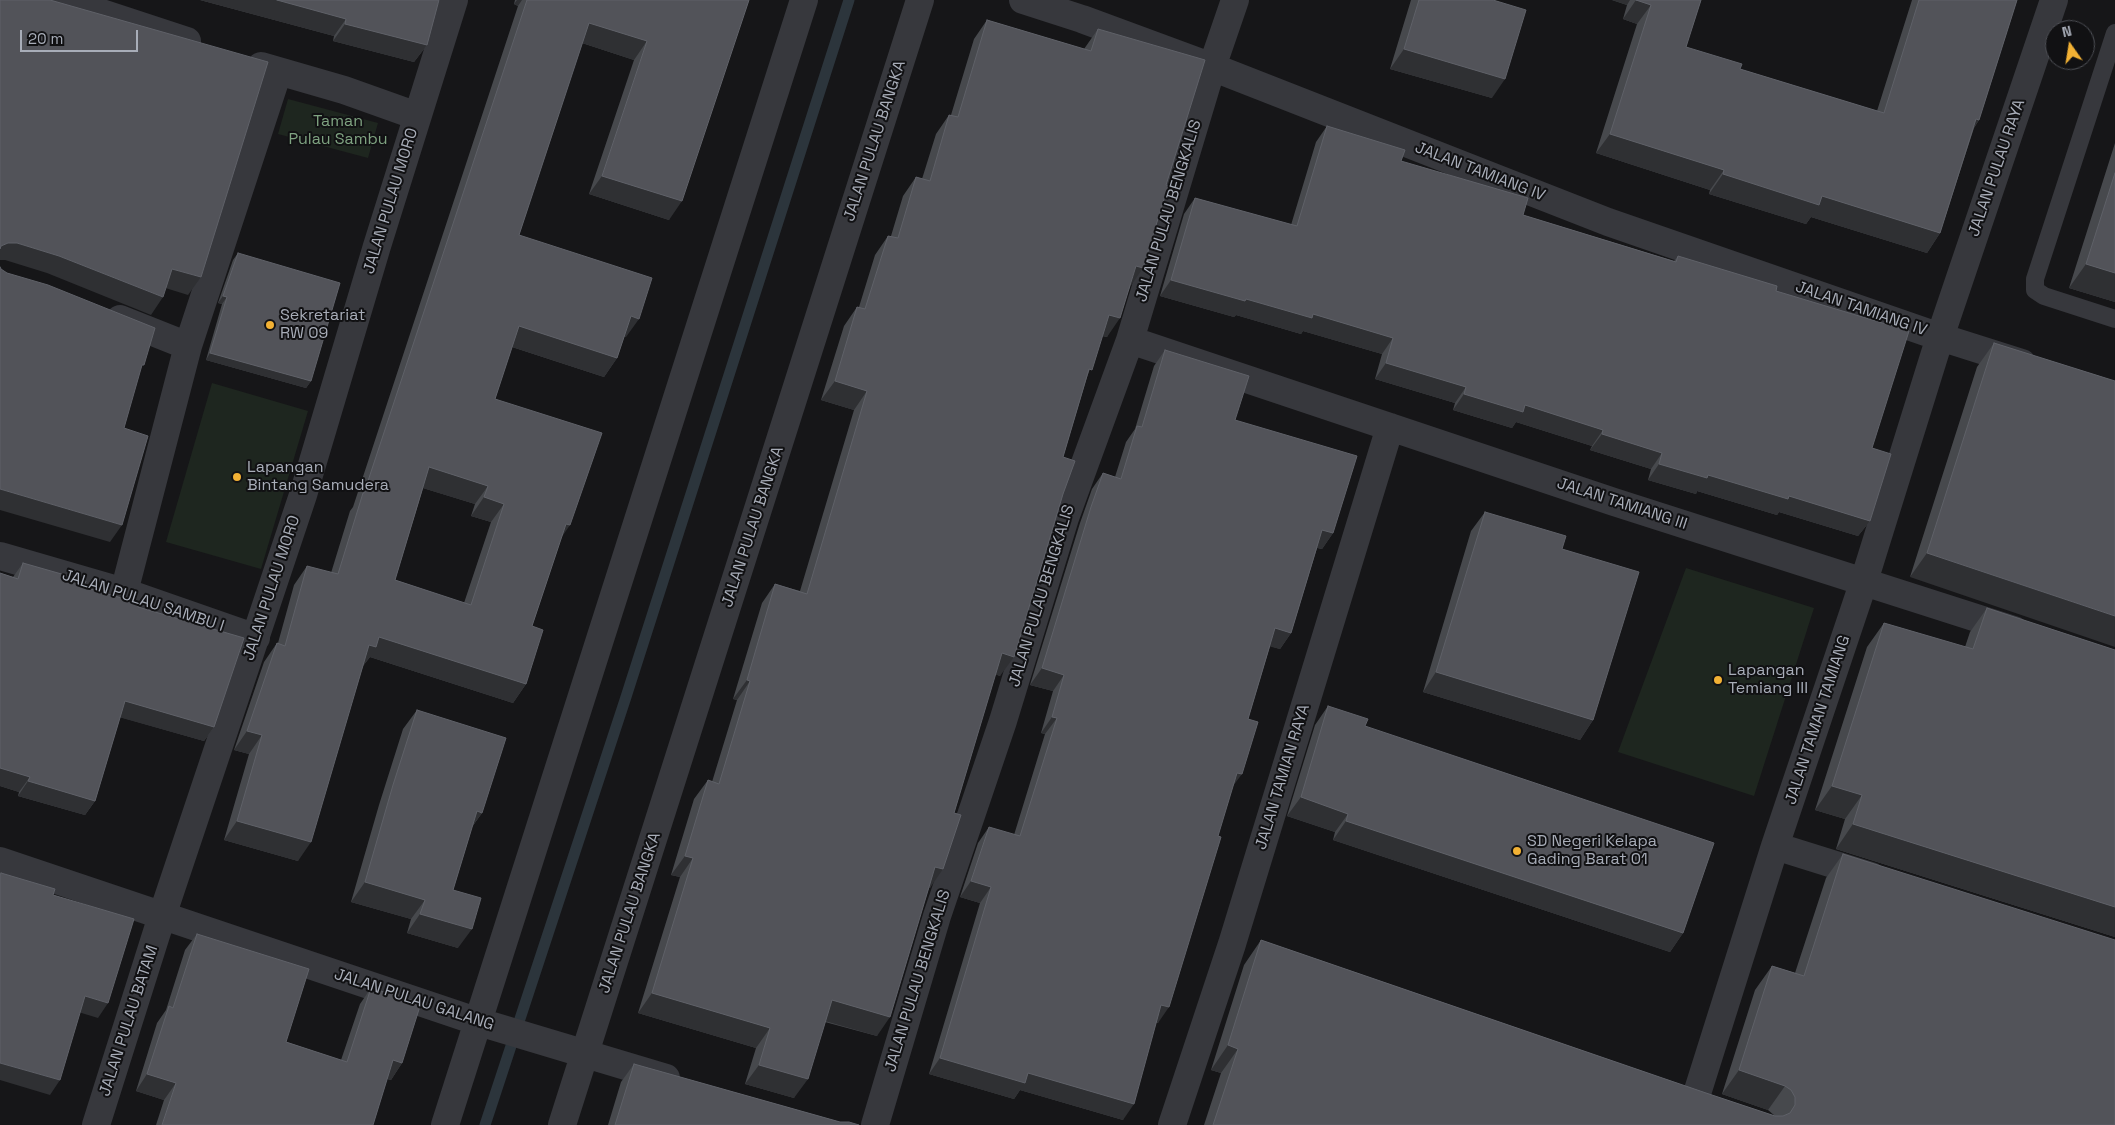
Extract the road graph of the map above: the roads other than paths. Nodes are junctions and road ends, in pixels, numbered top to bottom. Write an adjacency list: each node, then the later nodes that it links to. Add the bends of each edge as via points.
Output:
1 (62, 0): 9 (street)
2 (454, 0): 13 (street, JALAN PULAU MORO)
3 (804, 0): 30 (street)
4 (920, 0): 31 (street, JALAN PULAU BANGKA)
5 (1023, 0): 11 (street, JALAN TAMIANG IV)
6 (1235, 0): 11 (street, JALAN PULAU BENGKALIS)
7 (2054, 0): 16 (street, JALAN PULAU RAYA)
8 (2115, 36): 15 (lane, via 2035,279 2035,290 2044,296)
9 (214, 50)
10 (242, 59): 12 (street)
11 (1212, 67): 16 (street, JALAN TAMIANG IV, via 1608,222); 17 (street, JALAN PULAU BENGKALIS)
12 (278, 72): 13 (street, via 344,90); 18 (street)
13 (417, 116): 24 (street, JALAN PULAU MORO, via 303,495)
14 (96, 310): 18 (street)
15 (2115, 319)
16 (1940, 337): 19 (street, JALAN TAMIANG IV); 22 (street, JALAN TAMAN TAMIANG)
17 (1130, 340): 20 (street, JALAN TAMIANG III); 37 (street, JALAN PULAU BENGKALIS, via 1065,518 1002,721 936,916)
18 (188, 346): 23 (street)
19 (2044, 370)
20 (1390, 427): 22 (street, JALAN TAMIANG III); 38 (street, JALAN TAMIAN RAYA, via 1241,948)
21 (0, 556): 23 (street, JALAN PULAU SAMBU I)
22 (1864, 581): 25 (street, JALAN TAMIANG III); 26 (street, JALAN TAMAN TAMIANG)
23 (124, 592): 24 (street, JALAN PULAU SAMBU I)
24 (256, 638): 29 (street, JALAN PULAU MORO)
25 (2041, 638)
26 (1776, 846): 28 (street); 33 (street, JALAN TAMAN TAMIANG, via 1684,1100)
27 (0, 861): 29 (street, JALAN PULAU GALANG)
28 (1892, 883)
29 (162, 916): 30 (street, JALAN PULAU GALANG); 34 (street, JALAN PULAU BATAM)
30 (488, 1025): 31 (street, JALAN PULAU GALANG); 35 (street)
31 (585, 1055): 32 (street, JALAN PULAU GALANG); 36 (street, JALAN PULAU BANGKA)
32 (690, 1084)
33 (1720, 1111)
34 (96, 1125)
35 (445, 1125)
36 (562, 1125)
37 (875, 1125)
38 (1172, 1125)

